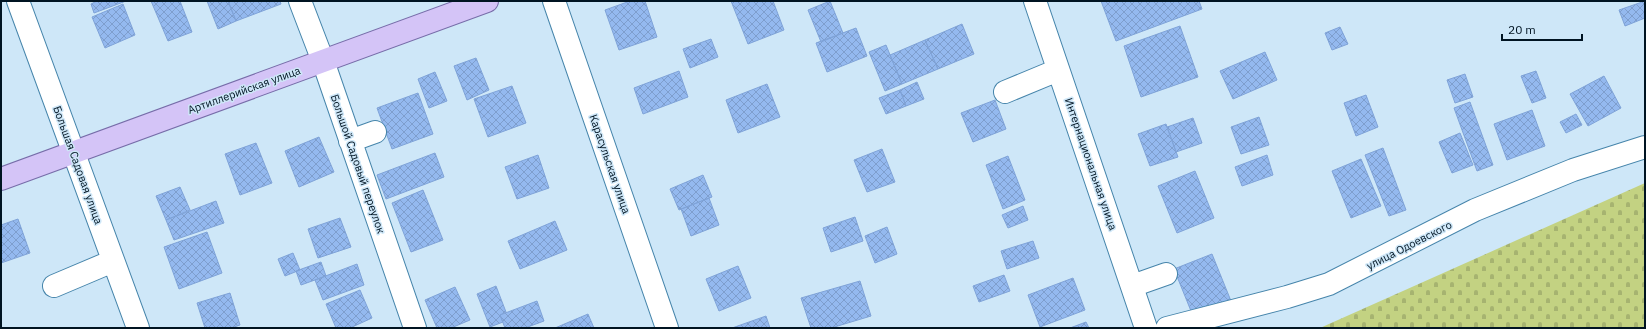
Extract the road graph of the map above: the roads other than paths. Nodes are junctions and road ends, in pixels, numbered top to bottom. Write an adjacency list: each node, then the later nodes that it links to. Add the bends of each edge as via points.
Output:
1 (18, 1): 12 (street, Большая Садовая улица)
2 (300, 1): 6 (street, Большой Садовый переулок)
3 (487, 1): 6 (main road, Артиллерийская улица)
4 (554, 1): 20 (street, Карасульская улица)
5 (1035, 1): 7 (street, Интернациональная улица)
6 (323, 61): 10 (street, Большой Садовый переулок); 12 (main road, Артиллерийская улица)
7 (1058, 70): 8 (street); 17 (street, Интернациональная улица)
8 (1005, 92)
9 (375, 132): 10 (street)
10 (350, 141): 19 (street, Большой Садовый переулок)
11 (1645, 146): 22 (street, улица Одоевского, via 1572,170 1475,210 1329,284)
12 (74, 152): 13 (main road, Артиллерийская улица); 14 (street, Большая Садовая улица)
13 (1, 179)
14 (113, 261): 16 (street); 18 (street, Большая Садовая улица)
15 (1166, 274): 17 (street)
16 (54, 286)
17 (1132, 286): 21 (street, Интернациональная улица)
18 (138, 328)
19 (415, 328)
20 (667, 328)
21 (1146, 328)
22 (1167, 328)

